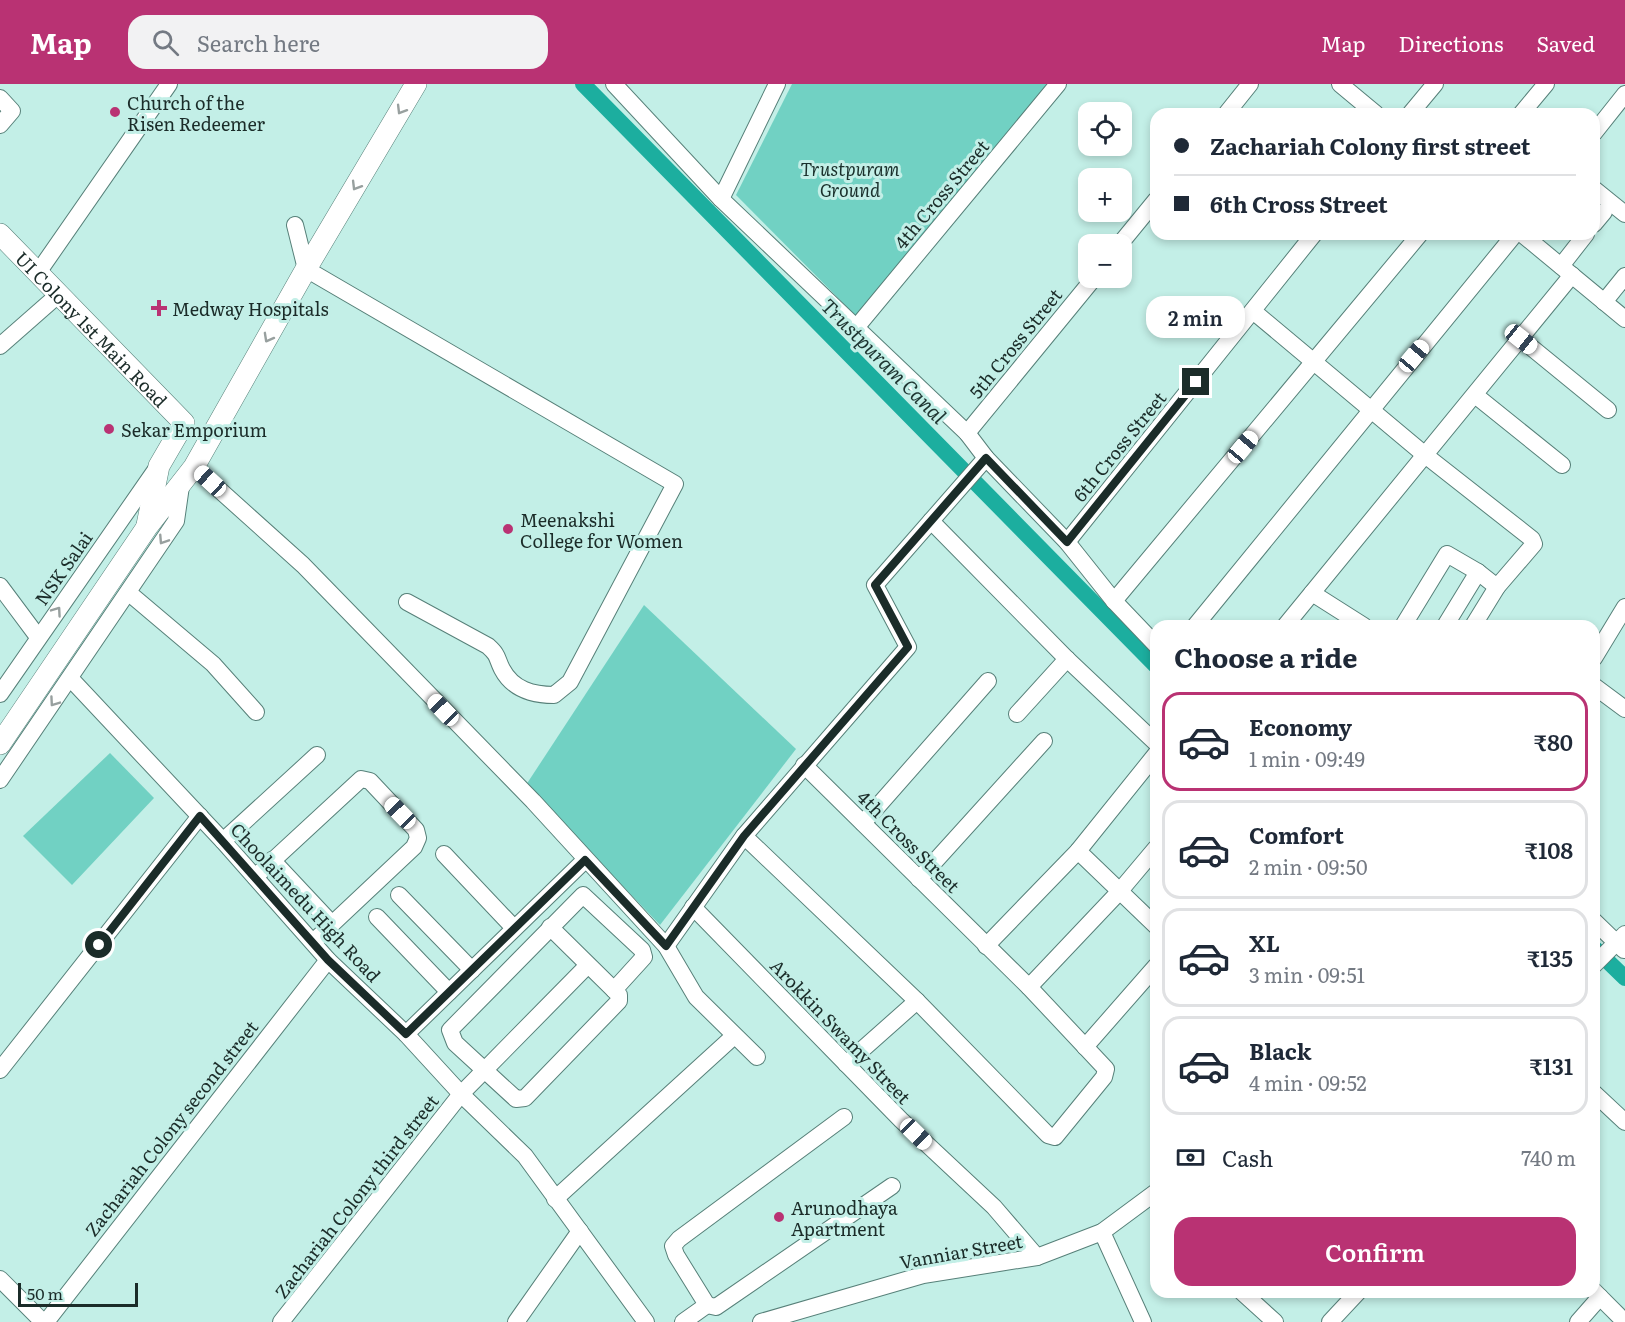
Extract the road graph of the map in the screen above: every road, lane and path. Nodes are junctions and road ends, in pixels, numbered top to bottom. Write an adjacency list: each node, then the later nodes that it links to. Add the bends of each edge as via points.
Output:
1 (169, 84): 32 (street)
2 (416, 84): 30 (main road, one-way to 30)
3 (777, 84): 19 (street)
4 (1058, 84): 39 (street, 4th Cross Street)
5 (1250, 84): 12 (street)
6 (1340, 84): 13 (street)
7 (1435, 84): 14 (street)
8 (1546, 84): 15 (street)
9 (616, 85): 19 (street)
10 (1625, 94): 17 (street)
11 (0, 98): 16 (street, via 12,111)
12 (1231, 108)
13 (1369, 108)
14 (1415, 108)
15 (1526, 108)
16 (0, 125)
17 (1600, 125)
18 (1600, 194): 21 (street)
19 (721, 200): 39 (street)
20 (1150, 207): 24 (street)
21 (1625, 214)
22 (295, 225): 30 (street)
23 (0, 234): 32 (main road, UI Colony 1st Main Road)
24 (1128, 234)
25 (1309, 240): 37 (street, 6th Cross Street)
26 (1415, 240): 42 (street)
27 (1510, 240): 44 (street)
28 (1529, 240): 31 (street)
29 (1583, 240): 31 (street)
30 (306, 269): 51 (main road, one-way to 51); 62 (street, via 675,484 570,681 554,695 535,695 514,684 502,669 498,655 488,646)
31 (1567, 271): 36 (street); 40 (street)
32 (37, 274): 35 (main road, UI Colony 1st Main Road)
33 (1625, 276): 36 (street)
34 (1086, 288): 46 (street, 5th Cross Street)
35 (58, 295): 41 (street); 50 (main road, UI Colony 1st Main Road, via 184,423)
36 (1604, 302): 38 (street)
37 (1253, 311): 42 (street); 55 (street, 6th Cross Street)
38 (1625, 319)
39 (855, 329): 46 (street)
40 (1521, 339): 43 (street); 45 (street)
41 (0, 346)
42 (1315, 362): 44 (street); 61 (street)
43 (1475, 395): 47 (street); 49 (street)
44 (1371, 408): 47 (street); 64 (street)
45 (1608, 410)
46 (967, 433): 48 (street)
47 (1425, 455): 58 (street, via 1532,539 1534,544 1528,553); 60 (street)
48 (986, 458): 53 (street); 55 (street)
49 (1562, 465)
50 (159, 466): 54 (main road); 70 (street, NSK Salai, one-way to 50)
51 (194, 467): 52 (main road); 96 (street, via 303,565 533,801)
52 (182, 486): 54 (main road); 59 (street, one-way to 59, via 176,521)
53 (931, 521): 73 (street); 86 (street, via 875,585 908,647)
54 (143, 532): 83 (main road)
55 (1067, 542): 61 (street)
56 (1478, 572): 58 (street); 67 (street, via 1447,554); 68 (street)
57 (0, 586): 70 (street)
58 (1497, 587): 69 (street)
59 (129, 593): 74 (street); 79 (street, via 213,664)
60 (1312, 593): 65 (street); 66 (street)
61 (1114, 601): 71 (street)
62 (408, 602)
63 (1625, 607): 72 (street)
64 (1199, 620)
65 (1291, 620)
66 (1351, 620)
67 (1407, 620)
68 (1449, 620)
69 (1477, 620)
70 (38, 637): 77 (street, NSK Salai)
71 (1150, 639)
72 (1600, 648)
73 (1066, 659): 80 (street); 81 (street)
74 (70, 678): 87 (street, one-way to 87); 88 (street, Choolaimedu High Road)
75 (988, 681): 89 (street)
76 (1600, 690): 78 (street)
77 (0, 694)
78 (1625, 709)
79 (256, 712)
80 (1017, 714)
81 (1150, 737)
82 (1044, 741): 98 (street)
83 (0, 744)
84 (317, 755): 91 (street)
85 (1150, 761): 92 (street)
86 (804, 765): 89 (street, 4th Cross Street); 90 (street)
87 (0, 780)
88 (200, 816): 91 (street, Choolaimedu High Road); 128 (street)
89 (863, 823): 98 (street, 4th Cross Street)
90 (744, 836): 101 (street); 122 (street)
91 (223, 841): 97 (street, Choolaimedu High Road)
92 (1078, 850): 99 (street); 113 (street)
93 (444, 854): 109 (street)
94 (1150, 855): 99 (street)
95 (272, 860): 97 (street); 105 (street); 105 (street, via 361,779 369,781 416,830 414,847)
96 (585, 860): 102 (street); 109 (street)
97 (255, 877): 110 (street, Choolaimedu High Road)
98 (919, 879): 113 (street, 4th Cross Street)
99 (1119, 892): 104 (street); 119 (street)
100 (399, 895): 117 (street)
101 (693, 906): 112 (street); 127 (street, Arokkin Swamy Street)
102 (634, 912): 108 (street); 112 (street)
103 (377, 917): 121 (street)
104 (1150, 920)
105 (332, 924): 110 (street)
106 (1600, 926): 111 (street)
107 (550, 927): 108 (street, via 584,895); 116 (street); 129 (street, via 450,1030 454,1043)
108 (619, 927): 120 (street, via 644,957)
109 (514, 928): 117 (street)
110 (313, 942): 114 (street, Choolaimedu High Road)
111 (1622, 942): 115 (street)
112 (666, 946): 124 (street, via 696,998)
113 (986, 946): 119 (street, 4th Cross Street)
114 (328, 960): 123 (street, Choolaimedu High Road); 146 (street, Zachariah Colony second street)
115 (1600, 960)
116 (588, 965): 120 (street); 129 (street, Zachariah Colony third street)
117 (472, 969): 121 (street)
118 (1150, 973): 125 (street)
119 (1029, 987): 125 (street, 4th Cross Street)
120 (614, 990): 129 (street, via 619,1001 525,1098 516,1099)
121 (449, 992): 123 (street)
122 (917, 1001): 125 (street, 4th Cross Street, via 1052,1138 1106,1074 1106,1069); 127 (street)
123 (406, 1034): 130 (street, Choolaimedu High Road)
124 (734, 1036): 126 (street); 136 (street)
125 (1085, 1047)
126 (758, 1057)
127 (846, 1064): 139 (street, Arokkin Swamy Street, via 994,1207)
128 (0, 1070)
129 (484, 1071): 130 (street, Zachariah Colony third street)
130 (461, 1094): 136 (street, Choolaimedu High Road, via 525,1156); 147 (street, Zachariah Colony third street)
131 (1600, 1099): 133 (street)
132 (844, 1117): 145 (street, via 679,1239 674,1246 676,1255)
133 (1625, 1122)
134 (892, 1186): 145 (street, via 716,1307)
135 (1150, 1198): 138 (street, Vanniar Street)
136 (555, 1199): 137 (street, Choolaimedu High Road)
137 (580, 1231): 148 (street); 149 (street, Choolaimedu High Road)
138 (1102, 1232): 139 (street, Vanniar Street); 152 (street)
139 (1037, 1257): 151 (street, Vanniar Street, via 923,1275)
140 (0, 1279): 146 (street)
141 (1600, 1297): 156 (street)
142 (1249, 1298): 153 (street)
143 (1352, 1298): 154 (street)
144 (1594, 1298): 155 (street)
145 (707, 1305): 150 (street)
146 (44, 1322)
147 (281, 1322)
148 (516, 1322)
149 (646, 1322)
150 (683, 1322)
151 (761, 1322)
152 (1143, 1322)
153 (1275, 1322)
154 (1330, 1322)
155 (1578, 1322)
156 (1625, 1322)

